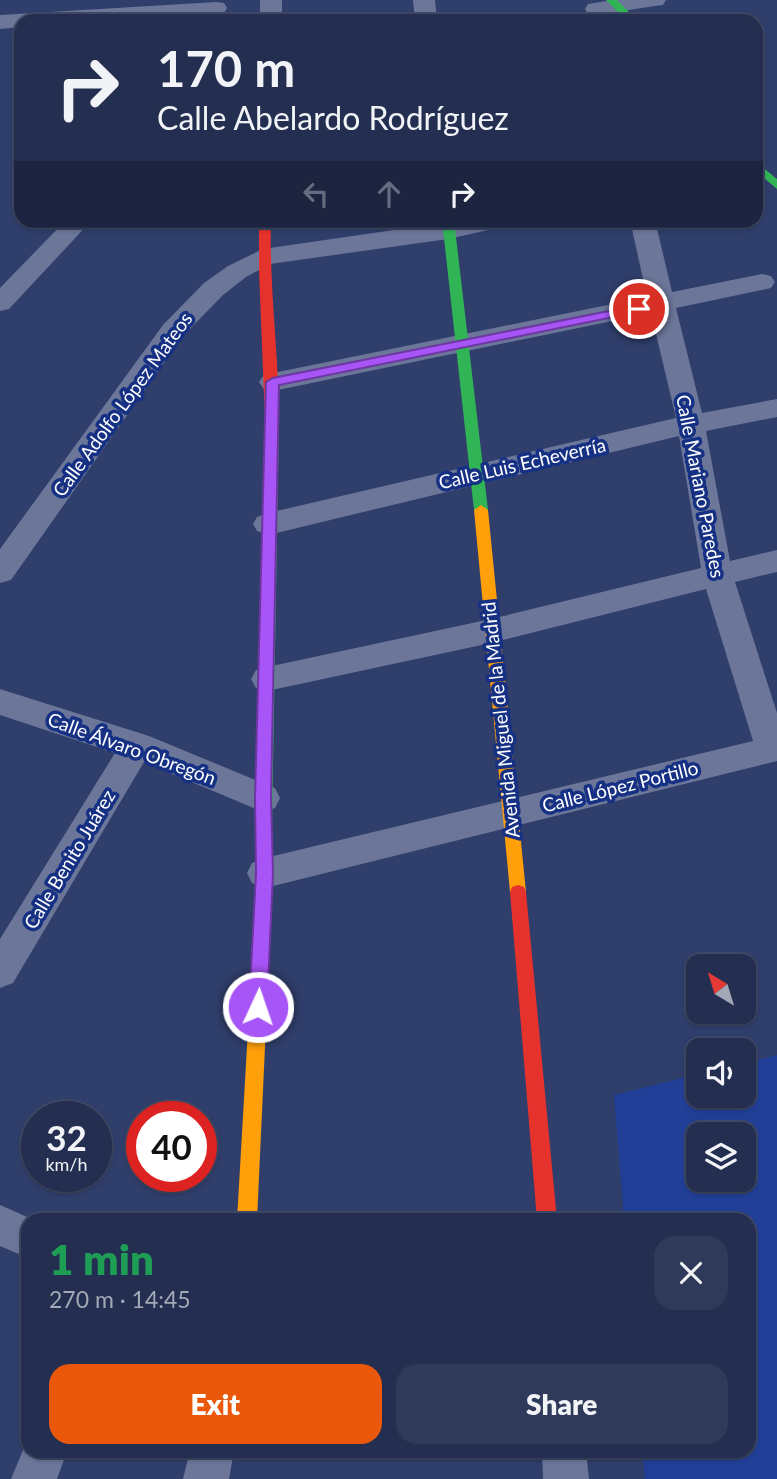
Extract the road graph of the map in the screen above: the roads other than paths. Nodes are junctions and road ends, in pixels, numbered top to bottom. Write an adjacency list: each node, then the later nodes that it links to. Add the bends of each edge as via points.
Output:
1 (655, 0): 2 (street)
2 (604, 7)
3 (215, 10): 4 (street)
4 (143, 14)
5 (763, 172): 6 (street)
6 (777, 186)
7 (72, 228): 14 (street)
8 (265, 228): 12 (street)
9 (436, 228): 12 (street)
10 (448, 228): 16 (street, Avenida Miguel de la Madrid)
11 (644, 228): 15 (street, Calle Mariano Paredes)
12 (263, 257): 17 (street); 23 (street, Calle Adolfo López Mateos, via 240,268 200,300 165,340)
13 (762, 282): 15 (street)
14 (0, 303)
15 (664, 303): 16 (street); 19 (street, Calle Mariano Paredes)
16 (461, 345): 17 (street); 20 (street, Avenida Miguel de la Madrid)
17 (273, 382): 21 (street)
18 (777, 408): 19 (street, Calle Luis Echeverría)
19 (691, 424): 20 (street, Calle Luis Echeverría); 24 (street, Calle Mariano Paredes)
20 (477, 474): 21 (street, Calle Luis Echeverría); 25 (street, Avenida Miguel de la Madrid)
21 (268, 524): 26 (street)
22 (777, 561): 24 (street)
23 (0, 572)
24 (716, 574): 25 (street); 29 (street, Calle Mariano Paredes)
25 (491, 631): 26 (street); 31 (street, Avenida Miguel de la Madrid)
26 (267, 679): 30 (street)
27 (0, 702): 28 (street, Calle Álvaro Obregón)
28 (138, 745): 30 (street, Calle Álvaro Obregón); 33 (street, Calle Benito Juárez)
29 (774, 748): 31 (street, Calle López Portillo)
30 (263, 798): 32 (street)
31 (510, 813): 32 (street, Calle López Portillo); 35 (street, Avenida Miguel de la Madrid)
32 (265, 873): 34 (street)
33 (0, 972)
34 (247, 1213)
35 (546, 1213)
36 (0, 1225): 37 (street)
37 (21, 1235)
38 (42, 1458): 41 (street)
39 (210, 1458): 42 (street)
40 (564, 1458): 43 (street)
41 (34, 1479)
42 (205, 1479)
43 (566, 1479)

